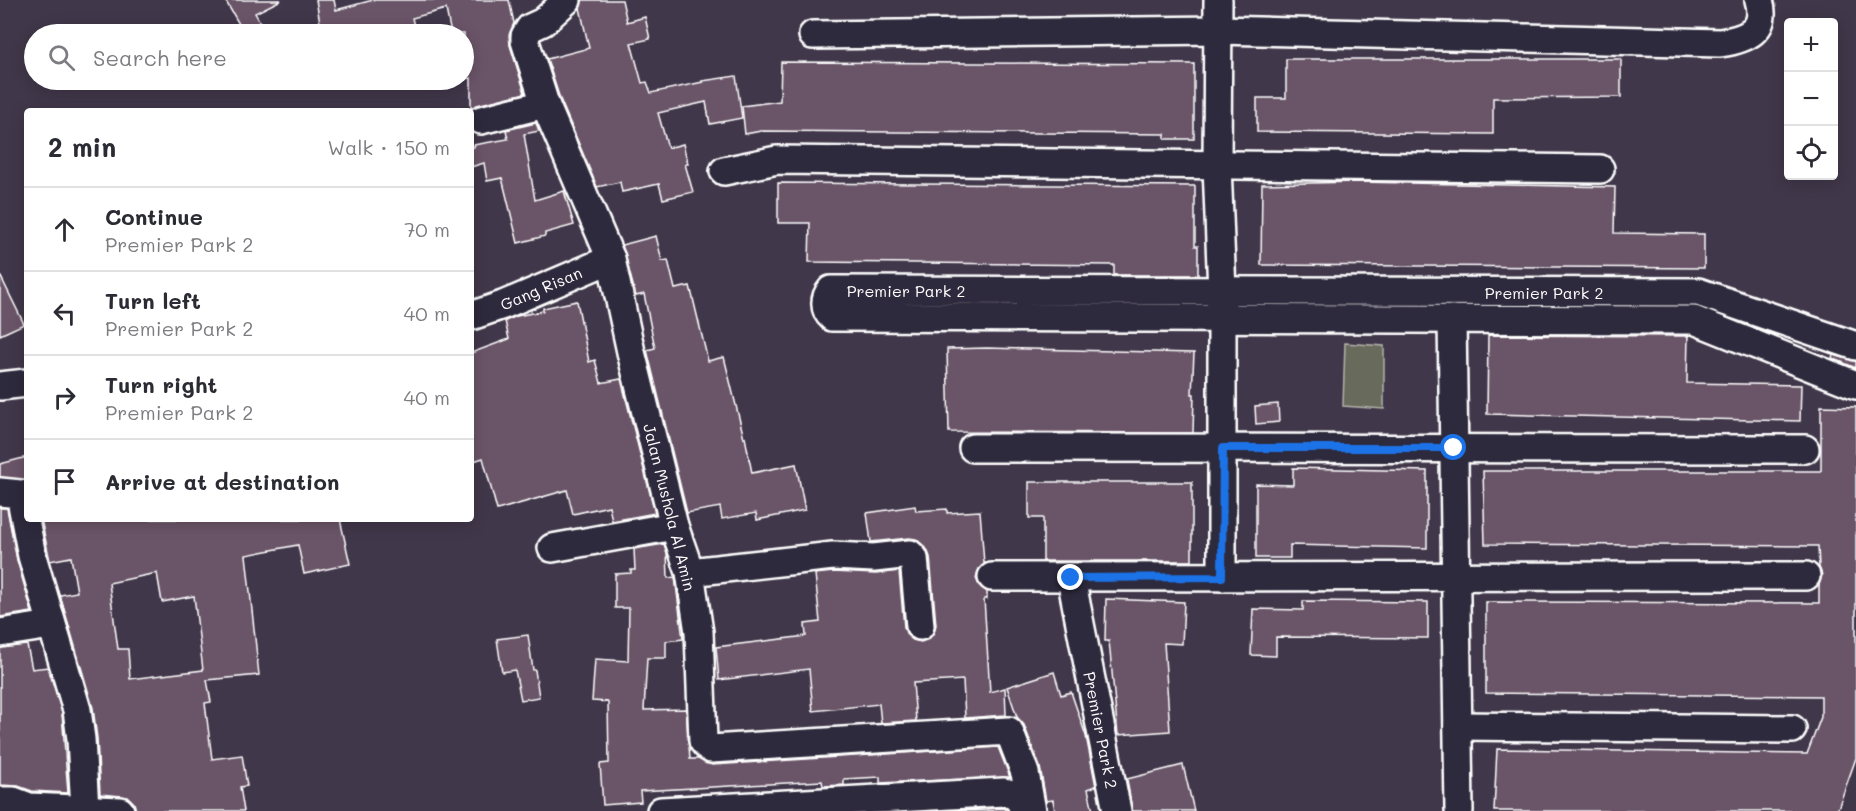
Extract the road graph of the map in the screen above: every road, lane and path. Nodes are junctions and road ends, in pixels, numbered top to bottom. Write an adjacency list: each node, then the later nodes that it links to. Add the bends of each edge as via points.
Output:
1 (567, 0): 6 (street, Jalan Mushola Al Amin, via 525,36)
2 (1218, 0): 4 (street)
3 (1759, 0): 4 (street, via 1760,25 1750,34 1720,43)
4 (1218, 30): 5 (street); 8 (street)
5 (813, 35)
6 (545, 104): 7 (street); 11 (street, Jalan Mushola Al Amin)
7 (481, 120)
8 (1217, 165): 9 (street); 10 (street, via 777,160); 12 (street)
9 (1600, 169)
10 (723, 171)
11 (611, 259): 13 (street, Gang Risan); 26 (street, Jalan Mushola Al Amin)
12 (1222, 304): 12 (street, Premier Park 2, via 832,316 826,304 831,290); 14 (street, Premier Park 2); 15 (street, Premier Park 2, via 1698,292); 20 (street)
13 (474, 315)
14 (1452, 319): 17 (street, Premier Park 2, via 1694,320); 21 (street)
15 (1856, 346)
16 (24, 383): 18 (street)
17 (1856, 385)
18 (0, 386)
19 (974, 448): 20 (street)
20 (1223, 448): 21 (street); 31 (street)
21 (1454, 448): 22 (street); 32 (street)
22 (1805, 449)
23 (0, 492): 24 (street, via 20,494)
24 (24, 515)
25 (25, 522): 34 (street)
26 (675, 526): 27 (street); 28 (street, Jalan Mushola Al Amin)
27 (552, 548)
28 (690, 572): 35 (street, via 833,556 874,558 910,554 914,558); 45 (street, Jalan Mushola Al Amin, via 699,632 706,746 711,749 1009,730 1025,773)
29 (1806, 576): 32 (street)
30 (993, 577): 33 (street)
31 (1222, 577): 32 (street); 33 (street)
32 (1456, 577): 37 (street)
33 (1071, 578): 46 (street, Premier Park 2)
34 (51, 625): 36 (street); 41 (street, via 77,710)
35 (920, 626)
36 (0, 633)
37 (1458, 726): 38 (street); 47 (street)
38 (1792, 729)
39 (0, 801): 41 (street, via 29,807)
40 (832, 806): 43 (street); 44 (street, via 1004,792 1019,799)
41 (85, 809): 42 (street)
42 (120, 811)
43 (661, 811)
44 (1023, 811)
45 (1032, 811)
46 (1117, 811)
47 (1459, 811)

